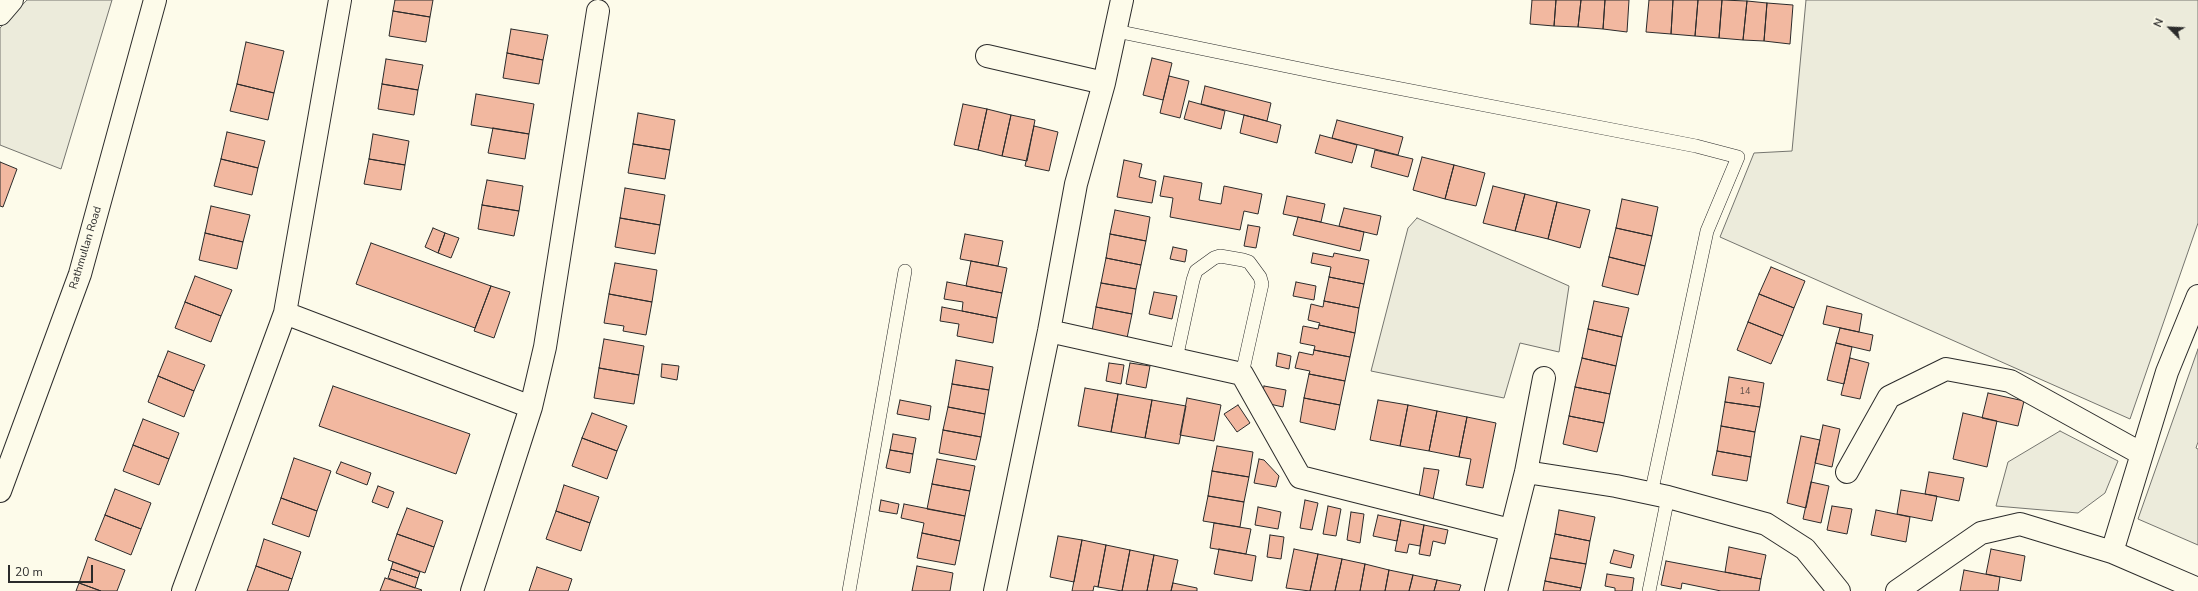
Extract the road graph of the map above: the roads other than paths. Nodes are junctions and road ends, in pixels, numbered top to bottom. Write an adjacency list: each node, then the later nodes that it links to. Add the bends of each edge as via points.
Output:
1 (12, 0): 6 (street)
2 (155, 0): 21 (street, Rathmullan Road, via 80,274)
3 (340, 0): 12 (street)
4 (1122, 0): 7 (street)
5 (598, 12): 17 (street, via 544,348)
6 (0, 14)
7 (1116, 30): 9 (street); 22 (lane, via 1335,76 1696,146 1738,157 1706,231)
8 (987, 56): 9 (street)
9 (1104, 83): 13 (street, via 1076,184)
10 (905, 271): 28 (lane)
11 (2198, 296): 18 (street, via 2167,372)
12 (285, 313): 17 (street); 26 (street)
13 (1049, 331): 14 (street); 29 (street)
14 (1176, 359): 15 (street); 15 (lane, via 1196,271 1220,256 1243,260 1249,262 1262,284)
15 (1242, 374): 23 (street, via 1300,477)
16 (1544, 378): 19 (street)
17 (531, 407): 27 (street)
18 (2142, 454): 20 (street, via 2010,380 1946,369 1889,397); 24 (street)
19 (1526, 472): 22 (street); 23 (street)
20 (1847, 472)
21 (0, 491)
22 (1659, 495): 31 (lane); 32 (street, via 1766,524 1805,549)
23 (1510, 530): 30 (street)
24 (2112, 552): 25 (street); 33 (street, via 2020,524 1980,533)
25 (2198, 589)
26 (183, 591)
27 (472, 591)
28 (849, 591)
29 (995, 591)
30 (1496, 591)
31 (1649, 591)
32 (1840, 591)
33 (1898, 591)

